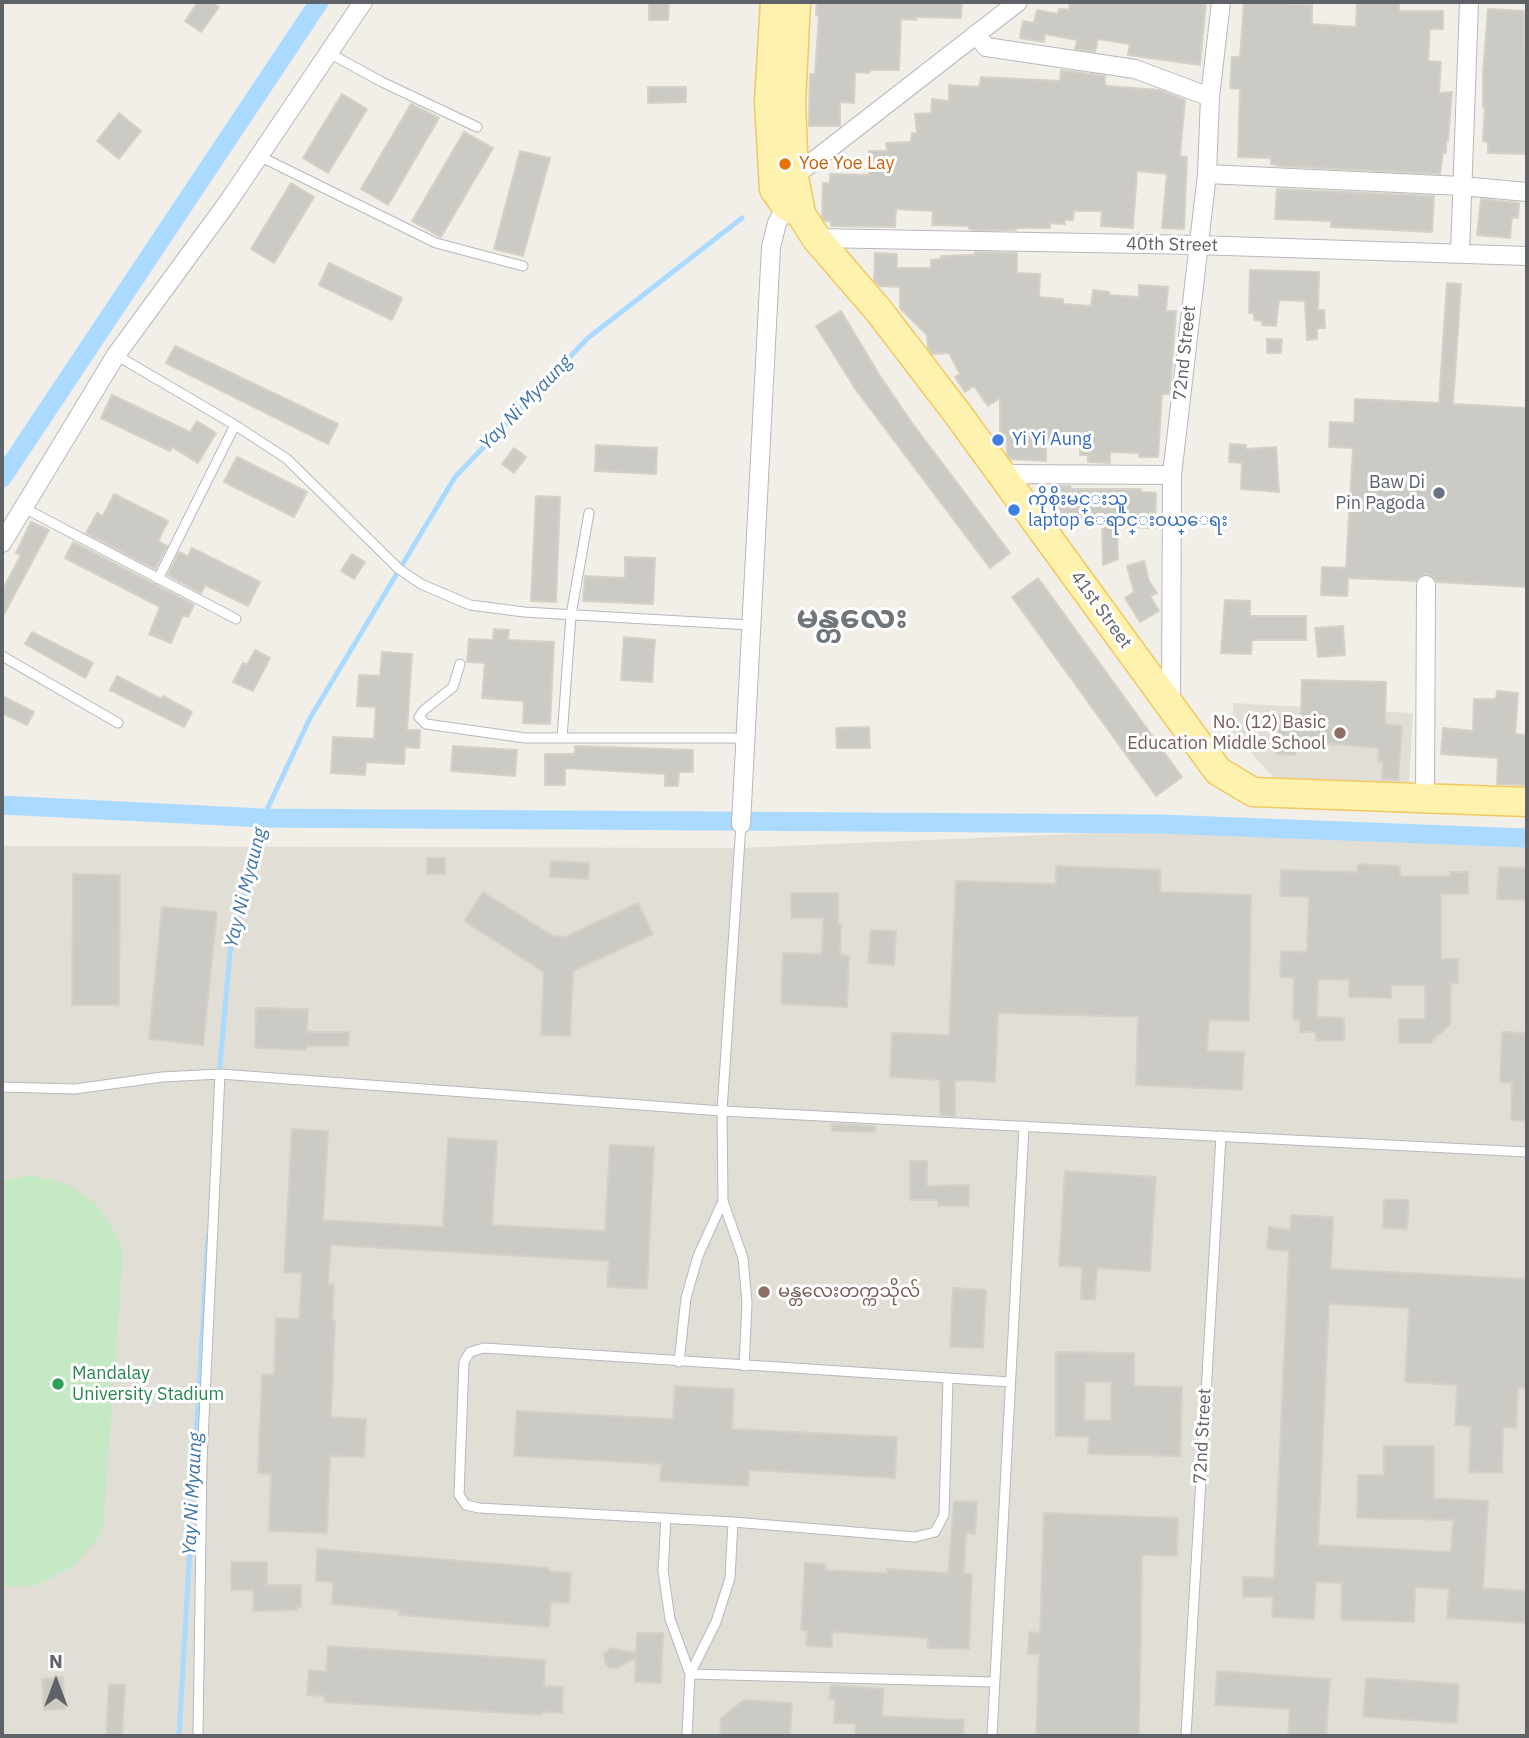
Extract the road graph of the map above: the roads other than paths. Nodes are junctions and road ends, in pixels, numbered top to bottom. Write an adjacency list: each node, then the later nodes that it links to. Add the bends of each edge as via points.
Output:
1 (363, 2): 8 (street)
2 (775, 2): 10 (main road)
3 (796, 2): 10 (main road)
4 (1018, 2): 7 (street)
5 (1221, 2): 9 (street, 72nd Street)
6 (1469, 2): 14 (street)
7 (976, 34): 9 (street, via 986,47 1135,69); 16 (street)
8 (330, 53): 11 (lane); 12 (street)
9 (1210, 97): 13 (street, 72nd Street)
10 (780, 102): 16 (main road)
11 (477, 127)
12 (259, 156): 21 (lane, via 436,243); 22 (street)
13 (1207, 174): 14 (street); 18 (street, 72nd Street)
14 (1462, 186): 15 (street); 19 (street)
15 (1527, 192)
16 (789, 196): 17 (main road, 41st Street); 33 (street, via 771,247)
17 (816, 238): 18 (street, 40th Street); 24 (main road, 41st Street, via 879,311)
18 (1197, 245): 19 (street, 40th Street); 25 (street, 72nd Street)
19 (1460, 252): 20 (street, 40th Street)
20 (1527, 256)
21 (523, 266)
22 (116, 355): 23 (lane); 26 (street)
23 (235, 425): 29 (lane); 31 (lane, via 287,459 399,569 421,584 470,605)
24 (1002, 474): 25 (street); 36 (main road, 41st Street)
25 (1172, 475): 36 (street, 72nd Street)
26 (24, 508): 28 (street); 29 (lane)
27 (589, 513): 31 (lane)
28 (2, 543)
29 (158, 579): 32 (lane)
30 (1426, 585): 40 (street)
31 (571, 615): 33 (lane); 38 (lane)
32 (236, 619)
33 (750, 625): 39 (street)
34 (2, 656): 37 (lane)
35 (460, 664): 38 (lane, via 453,687 419,717 426,724 525,738)
36 (1171, 705): 40 (main road, 41st Street, via 1218,771 1253,792)
37 (118, 723)
38 (562, 738): 39 (lane)
39 (745, 738): 42 (street)
40 (1425, 798): 41 (main road, 41st Street)
41 (1527, 802)
42 (742, 817): 45 (lane)
43 (220, 1074): 44 (lane, via 75,1089); 45 (lane); 58 (lane, via 202,1462)
44 (2, 1087)
45 (722, 1111): 46 (lane); 49 (lane)
46 (1024, 1126): 47 (lane); 53 (lane)
47 (1221, 1136): 48 (lane); 61 (lane, 72nd Street)
48 (1527, 1152)
49 (723, 1200): 50 (lane, via 698,1256 686,1298); 51 (lane, via 743,1258 747,1303)
50 (679, 1362): 51 (lane); 54 (lane, via 484,1348 470,1352 464,1362 459,1495 466,1505)
51 (744, 1366): 52 (lane)
52 (948, 1378): 53 (lane); 55 (lane, via 944,1515 935,1532 915,1537)
53 (1010, 1382): 57 (lane)
54 (666, 1518): 55 (lane); 56 (lane, via 663,1572 668,1607)
55 (733, 1522): 56 (lane, via 730,1578 716,1622)
56 (690, 1674): 57 (lane); 59 (lane)
57 (994, 1682): 60 (lane)
58 (198, 1736)
59 (687, 1736)
60 (992, 1736)
61 (1186, 1736)

